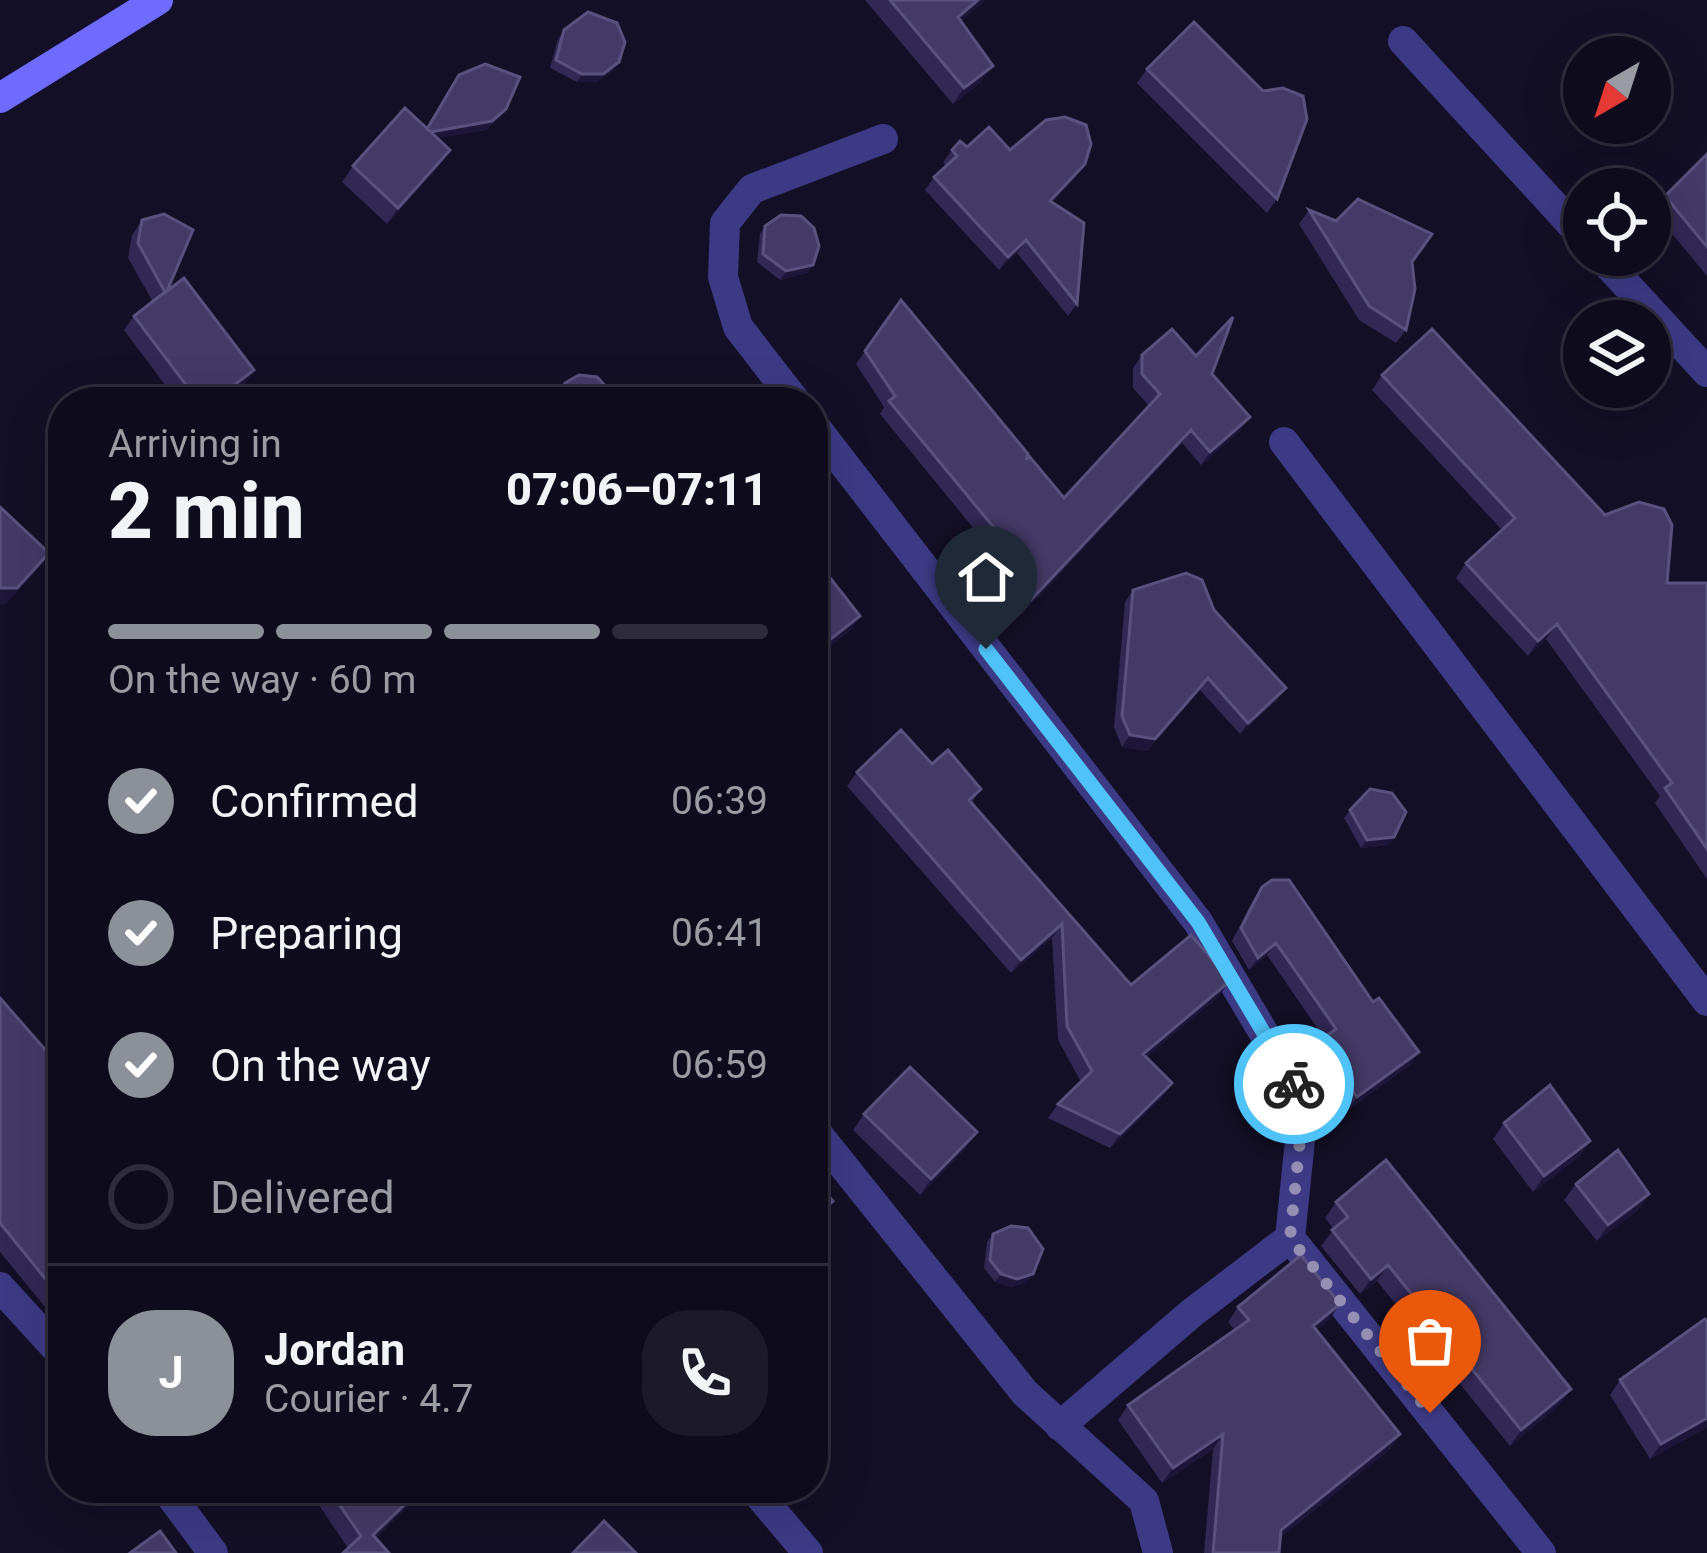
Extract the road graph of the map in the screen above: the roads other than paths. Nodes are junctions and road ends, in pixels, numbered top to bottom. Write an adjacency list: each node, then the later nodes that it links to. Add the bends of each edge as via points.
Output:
1 (158, 0): 2 (street)
2 (122, 9): 4 (street)
3 (1403, 41): 6 (street)
4 (0, 98)
5 (883, 139): 9 (street, via 752,189 725,224 723,277 738,327)
6 (1563, 215)
7 (1618, 276): 8 (street)
8 (1707, 372)
9 (784, 387)
10 (1284, 442): 12 (street)
11 (828, 443): 14 (street, via 1198,922 1304,1101)
12 (1707, 1001)
13 (828, 1147): 17 (street)
14 (1290, 1238): 17 (street); 23 (street)
15 (0, 1287): 16 (street)
16 (48, 1340)
17 (1060, 1426): 22 (street, via 1144,1502)
18 (176, 1503): 20 (street)
19 (766, 1503): 21 (street)
20 (213, 1553)
21 (808, 1553)
22 (1158, 1553)
23 (1541, 1553)

